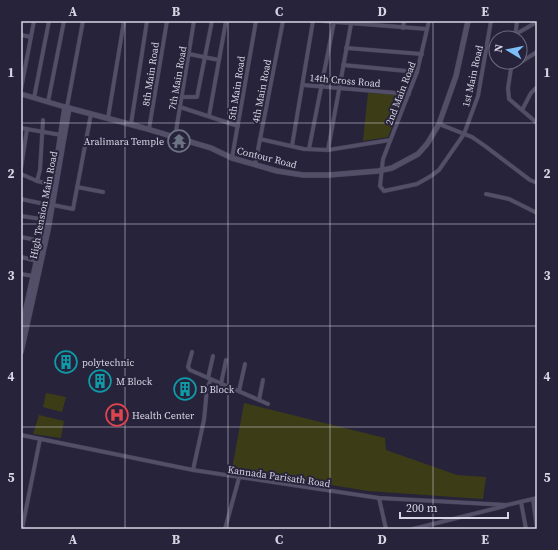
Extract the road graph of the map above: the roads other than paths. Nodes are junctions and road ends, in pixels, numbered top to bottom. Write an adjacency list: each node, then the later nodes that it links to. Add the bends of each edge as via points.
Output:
1 (34, 21): 28 (street)
2 (49, 21): 48 (street)
3 (64, 21): 49 (street)
4 (83, 21): 50 (street)
5 (124, 21): 55 (street)
6 (147, 21): 58 (street)
7 (167, 21): 63 (street, 8th Main Road)
8 (194, 21): 31 (street, 7th Main Road)
9 (212, 21): 33 (street)
10 (226, 21): 35 (street)
11 (256, 21): 60 (street, 5th Main Road)
12 (283, 21): 68 (street, 4th Main Road)
13 (313, 21): 40 (street)
14 (323, 21): 20 (street)
15 (379, 21): 23 (street)
16 (404, 21): 24 (street)
17 (429, 21): 25 (street, 2nd Main Road)
18 (468, 21): 59 (main road, Contour Road, via 456,76)
19 (491, 21): 65 (street, 1st Main Road, via 478,96)
20 (334, 22): 22 (street); 41 (street)
21 (537, 22): 26 (street)
22 (351, 24): 23 (street); 29 (street)
23 (378, 26): 24 (street)
24 (403, 28): 25 (street)
25 (427, 29): 32 (street, 2nd Main Road)
26 (525, 30)
27 (21, 35): 28 (street)
28 (31, 37): 37 (street)
29 (346, 48): 32 (street); 36 (street)
30 (537, 52): 34 (street)
31 (189, 54): 33 (street); 47 (street, 7th Main Road)
32 (422, 54): 39 (street, 2nd Main Road)
33 (206, 58): 35 (street); 47 (street, via 197,98)
34 (528, 58)
35 (219, 60): 54 (street)
36 (343, 65): 39 (street); 43 (street)
37 (23, 70): 44 (street)
38 (511, 70): 52 (street, via 509,99)
39 (417, 72): 46 (street, 2nd Main Road)
40 (303, 84): 41 (street, 14th Cross Road); 70 (street)
41 (321, 86): 43 (street, 14th Cross Road); 71 (street)
42 (537, 87): 52 (street)
43 (339, 88): 46 (street, 14th Cross Road); 72 (street)
44 (21, 89)
45 (21, 94): 48 (street, Contour Road)
46 (409, 94): 69 (street, 2nd Main Road)
47 (182, 97): 51 (street, 7th Main Road)
48 (34, 98): 49 (street, Contour Road)
49 (48, 102): 50 (street, Contour Road)
50 (67, 107): 53 (main road, Contour Road); 66 (main road); 80 (main road, High Tension Main Road)
51 (180, 107): 54 (street); 67 (street, 7th Main Road)
52 (522, 110): 57 (street)
53 (91, 114): 55 (main road, Contour Road); 81 (street)
54 (209, 116): 60 (street)
55 (108, 118): 58 (main road, Contour Road)
56 (43, 120): 64 (street)
57 (537, 123)
58 (131, 124): 63 (main road, Contour Road)
59 (439, 124): 65 (street); 76 (main road, Contour Road, via 418,154 392,168)
60 (238, 126): 73 (street, 5th Main Road)
61 (21, 128): 62 (street)
62 (27, 129): 64 (street); 75 (street)
63 (149, 129): 67 (main road, Contour Road)
64 (42, 132): 66 (street); 78 (street)
65 (464, 134): 76 (street, 1st Main Road, via 439,170 417,184 384,191 380,186); 79 (street, via 486,146)
66 (61, 135): 80 (main road)
67 (175, 137): 73 (main road, Contour Road, via 211,148)
68 (260, 140): 70 (street); 74 (street, 4th Main Road)
69 (390, 140): 72 (street); 76 (street, 2nd Main Road)
70 (292, 146): 71 (street)
71 (309, 149): 72 (street)
72 (328, 150)
73 (232, 158): 74 (main road, Contour Road)
74 (256, 165): 76 (main road, Contour Road, via 303,175)
75 (21, 168)
76 (381, 170)
77 (21, 174): 78 (street)
78 (37, 181): 80 (street)
79 (537, 183)
80 (55, 185): 85 (main road, High Tension Main Road)
81 (77, 188): 82 (street); 85 (street, via 73,209)
82 (103, 192)
83 (486, 194): 86 (street, via 509,199)
84 (21, 199): 85 (street)
85 (51, 205): 88 (main road, High Tension Main Road)
86 (537, 213)
87 (21, 216): 88 (street)
88 (48, 220): 90 (main road); 97 (main road, High Tension Main Road)
89 (21, 237): 90 (street)
90 (41, 241): 92 (main road)
91 (21, 257): 92 (street)
92 (37, 261): 94 (main road)
93 (21, 274): 94 (street)
94 (33, 276): 95 (main road)
95 (23, 317): 96 (main road)
96 (21, 331)
97 (21, 352)
98 (192, 352): 102 (street, via 188,368)
99 (213, 356): 102 (street)
100 (226, 360): 104 (street)
101 (245, 364): 105 (street)
102 (210, 378): 104 (street); 110 (street, via 207,406)
103 (263, 380): 106 (street)
104 (222, 384): 105 (street)
105 (239, 391): 106 (street)
106 (259, 400): 107 (street)
107 (268, 404)
108 (21, 435): 109 (street, Kannada Parisath Road)
109 (40, 439): 110 (street, Kannada Parisath Road); 117 (street)
110 (193, 470): 111 (street, Kannada Parisath Road)
111 (239, 478): 112 (street, Kannada Parisath Road); 118 (street)
112 (379, 498): 115 (street, Kannada Parisath Road); 119 (street)
113 (535, 499): 114 (street, Kannada Parisath Road); 116 (street)
114 (521, 502): 115 (street, Kannada Parisath Road); 121 (street)
115 (508, 505): 120 (street)
116 (536, 522): 122 (street)
117 (22, 529)
118 (225, 529)
119 (386, 529)
120 (413, 529)
121 (526, 529)
122 (537, 529)

